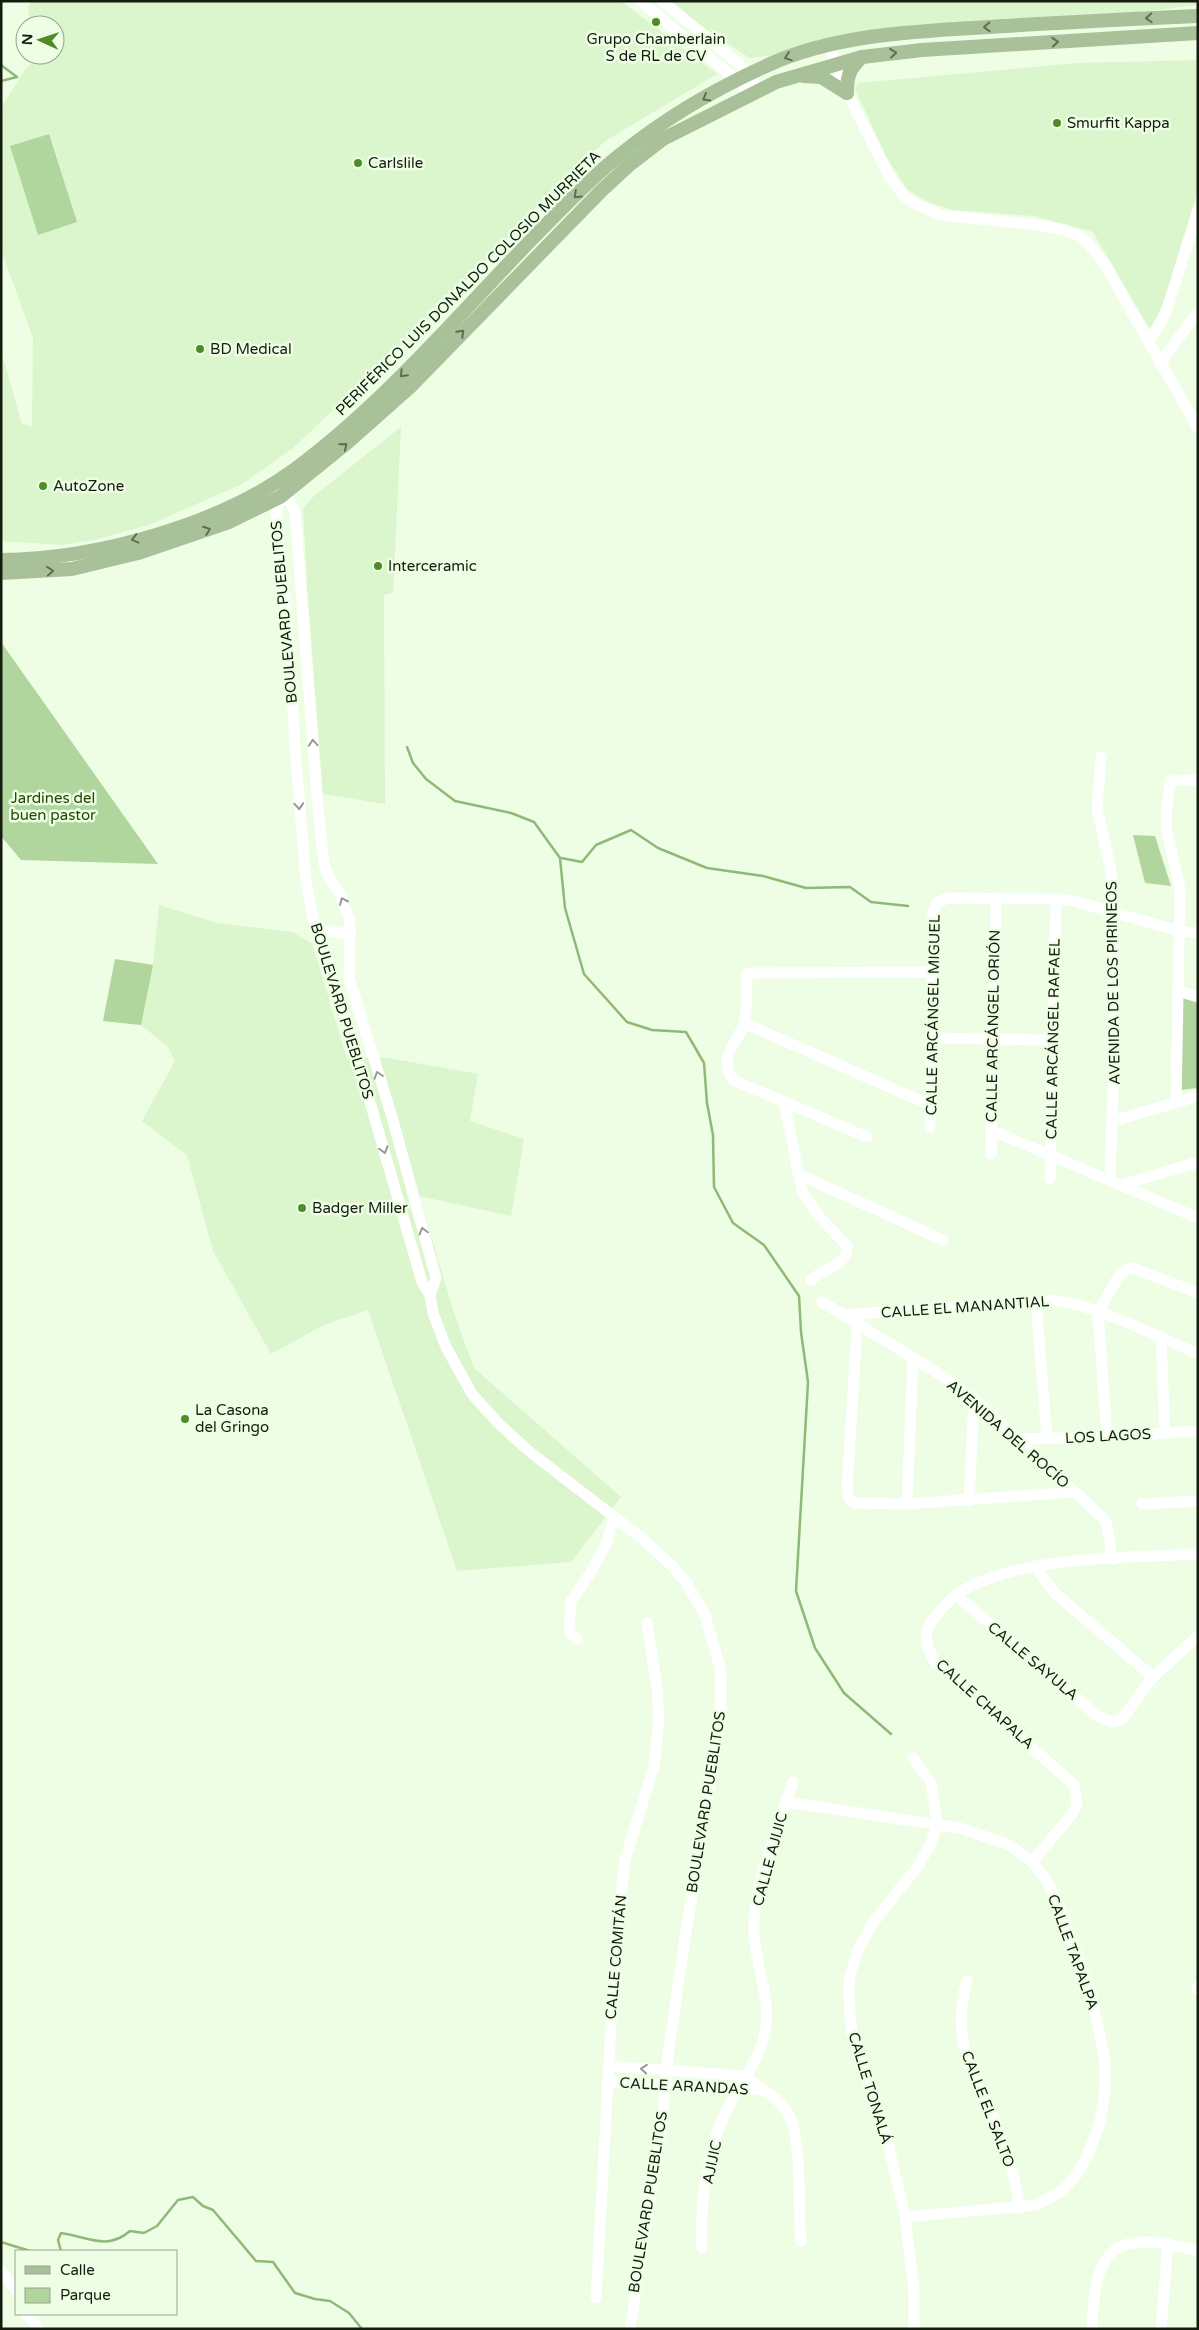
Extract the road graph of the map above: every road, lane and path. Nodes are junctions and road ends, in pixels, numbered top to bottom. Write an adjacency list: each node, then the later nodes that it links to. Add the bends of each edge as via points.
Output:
1 (640, 1): 9 (street)
2 (667, 4): 9 (street, via 733,58)
3 (1198, 16): 5 (main road, PERIFÉRICO LUIS DONALDO COLOSIO MURRIETA, one-way to 5, via 921,32)
4 (1198, 33): 6 (main road, PERIFÉRICO LUIS DONALDO COLOSIO MURRIETA, one-way to 4, via 922,50)
5 (830, 45): 7 (street); 9 (main road, PERIFÉRICO LUIS DONALDO COLOSIO MURRIETA, one-way to 9, via 771,63)
6 (862, 57): 7 (main road, PERIFÉRICO LUIS DONALDO COLOSIO MURRIETA); 11 (main road, via 847,75)
7 (835, 65): 8 (main road, PERIFÉRICO LUIS DONALDO COLOSIO MURRIETA); 11 (street)
8 (798, 75): 10 (main road, PERIFÉRICO LUIS DONALDO COLOSIO MURRIETA); 11 (main road, via 821,78)
9 (744, 77): 10 (street); 18 (main road, PERIFÉRICO LUIS DONALDO COLOSIO MURRIETA, one-way to 18, via 707,97 620,154 563,208 405,372 341,432)
10 (756, 91): 20 (main road, PERIFÉRICO LUIS DONALDO COLOSIO MURRIETA, one-way to 10, via 410,387 549,242 628,166 663,139)
11 (847, 93): 14 (street, via 890,176 904,196 940,215 1038,225 1078,235 1104,263)
12 (1198, 210): 14 (street, via 1164,317)
13 (1198, 312): 15 (street)
14 (1148, 342): 15 (street)
15 (1160, 363): 16 (street)
16 (1194, 415): 17 (street)
17 (1198, 428)
18 (292, 471): 19 (main road, PERIFÉRICO LUIS DONALDO COLOSIO MURRIETA); 20 (main road)
19 (256, 494): 20 (main road); 21 (main road, PERIFÉRICO LUIS DONALDO COLOSIO MURRIETA, one-way to 21, via 199,520 101,549 48,558)
20 (280, 497): 22 (main road, PERIFÉRICO LUIS DONALDO COLOSIO MURRIETA, one-way to 20, via 72,569 138,553 229,522); 23 (street, BOULEVARD PUEBLITOS, via 291,503 295,512); 24 (street, BOULEVARD PUEBLITOS, via 276,515)
21 (1, 560)
22 (1, 573)
23 (305, 640): 24 (street, via 298,648); 25 (street, BOULEVARD PUEBLITOS)
24 (289, 641): 26 (street, BOULEVARD PUEBLITOS)
25 (309, 684): 26 (street, via 298,680); 35 (street, BOULEVARD PUEBLITOS, one-way to 25, via 347,909 324,864)
26 (292, 687): 32 (street, BOULEVARD PUEBLITOS, one-way to 32, via 303,855)
27 (1101, 757): 31 (street, AVENIDA DE LOS PIRINEOS, via 1097,808 1111,871)
28 (1198, 780): 33 (street, via 1170,781 1166,814 1166,832 1180,888)
29 (996, 898): 30 (street); 36 (street, CALLE ARCÁNGEL MIGUEL, via 948,898 937,903 933,911); 41 (street, CALLE ARCÁNGEL ORIÓN)
30 (1056, 899): 31 (street); 42 (street, CALLE ARCÁNGEL RAFAEL)
31 (1114, 913): 33 (street); 48 (street, AVENIDA DE LOS PIRINEOS)
32 (317, 929): 35 (street); 49 (street, BOULEVARD PUEBLITOS)
33 (1180, 931): 34 (street); 37 (street)
34 (1198, 933)
35 (351, 935): 47 (street, BOULEVARD PUEBLITOS, one-way to 35, via 349,978)
36 (932, 972): 39 (street, via 747,973); 40 (street, CALLE ARCÁNGEL MIGUEL)
37 (1177, 991): 38 (street); 45 (street)
38 (1198, 997)
39 (744, 1023): 44 (street, via 728,1055 729,1073 733,1080); 46 (street)
40 (931, 1038): 41 (street); 46 (street, CALLE ARCÁNGEL MIGUEL)
41 (993, 1038): 42 (street); 51 (street, CALLE ARCÁNGEL ORIÓN)
42 (1053, 1040): 54 (street, CALLE ARCÁNGEL RAFAEL)
43 (1198, 1096): 45 (street)
44 (784, 1102): 52 (street); 56 (street)
45 (1176, 1102): 48 (street)
46 (930, 1105): 50 (street, CALLE ARCÁNGEL MIGUEL)
47 (392, 1117): 49 (street); 64 (street, BOULEVARD PUEBLITOS, one-way to 47, via 436,1278)
48 (1113, 1120): 58 (street, AVENIDA DE LOS PIRINEOS)
49 (376, 1122): 64 (street, BOULEVARD PUEBLITOS, one-way to 64, via 422,1282)
50 (930, 1127)
51 (992, 1130): 53 (street, CALLE ARCÁNGEL ORIÓN); 54 (street)
52 (868, 1137)
53 (991, 1154)
54 (1051, 1154): 57 (street, CALLE ARCÁNGEL RAFAEL); 58 (street)
55 (1198, 1162): 59 (street)
56 (798, 1174): 61 (street); 62 (street, via 802,1191 817,1214 847,1246 845,1257)
57 (1050, 1179)
58 (1110, 1180): 59 (street)
59 (1121, 1185): 60 (street)
60 (1198, 1218)
61 (943, 1240)
62 (811, 1280)
63 (1198, 1293): 67 (street, via 1142,1270 1126,1269 1118,1276)
64 (430, 1295): 84 (street, BOULEVARD PUEBLITOS, via 446,1347 472,1394 530,1452)
65 (822, 1302): 68 (street, AVENIDA DEL ROCÍO)
66 (1036, 1302): 67 (street, CALLE EL MANANTIAL, via 1063,1302); 68 (street, CALLE EL MANANTIAL); 78 (street)
67 (1098, 1313): 70 (street, CALLE EL MANANTIAL); 76 (street)
68 (842, 1315): 69 (street, AVENIDA DEL ROCÍO)
69 (857, 1325): 72 (street, AVENIDA DEL ROCÍO); 82 (street, via 849,1499 862,1504)
70 (1161, 1338): 71 (street, CALLE EL MANANTIAL); 75 (street)
71 (1198, 1354)
72 (912, 1359): 73 (street, AVENIDA DEL ROCÍO); 82 (street)
73 (974, 1399): 77 (street, AVENIDA DEL ROCÍO); 80 (street)
74 (1198, 1431): 75 (street, LOS LAGOS)
75 (1166, 1433): 76 (street, LOS LAGOS)
76 (1107, 1437): 78 (street, LOS LAGOS)
77 (1017, 1439): 78 (street, LOS LAGOS); 79 (street, AVENIDA DEL ROCÍO)
78 (1046, 1439)
79 (1074, 1492): 80 (street); 86 (street, AVENIDA DEL ROCÍO, via 1107,1525)
80 (969, 1501): 82 (street)
81 (1198, 1501): 83 (street)
82 (907, 1504)
83 (1142, 1504)
84 (614, 1517): 91 (street, via 607,1543 571,1601 569,1631); 100 (street, BOULEVARD PUEBLITOS, via 671,1565 686,1582 705,1615 721,1671 720,1726)
85 (1198, 1554): 86 (street, CALLE CHAPALA)
86 (1112, 1559): 87 (street, CALLE CHAPALA)
87 (1034, 1566): 88 (street, CALLE CHAPALA, via 995,1576); 92 (street, via 1056,1594)
88 (956, 1595): 92 (street, CALLE SAYULA, via 1099,1717 1113,1722 1121,1720); 97 (street, CALLE CHAPALA, via 931,1621 926,1633 926,1648 935,1662 1067,1777 1077,1792 1072,1814)
89 (647, 1623): 99 (street, CALLE COMITÁN, via 659,1719 654,1766 625,1860 616,1936)
90 (1198, 1636): 92 (street)
91 (577, 1638)
92 (1152, 1677)
93 (913, 1758): 96 (street, CALLE TONALÁ, via 931,1782)
94 (793, 1782): 95 (street, CALLE AJIJIC)
95 (786, 1802): 96 (street, CALLE TAPALPA); 102 (street, CALLE AJIJIC, via 756,1902 754,1932 766,2006 765,2033)
96 (937, 1824): 97 (street, CALLE TAPALPA, via 981,1833 1010,1845); 105 (street, CALLE TONALÁ, via 932,1844 918,1866 872,1924 849,1979 852,2034 886,2136)
97 (1032, 1862): 104 (street, CALLE TAPALPA, via 1060,1906 1090,1990 1105,2060 1105,2092 1100,2122 1077,2174 1050,2198 1037,2205)
98 (967, 1981): 104 (street, CALLE EL SALTO, via 960,2025 964,2049 1000,2134)
99 (608, 2066): 100 (street, CALLE ARANDAS, one-way to 99); 101 (street, CALLE COMITÁN)
100 (666, 2070): 102 (street, CALLE ARANDAS); 103 (street, BOULEVARD PUEBLITOS)
101 (607, 2082): 103 (street, CALLE ARANDAS); 112 (street, CALLE COMITÁN)
102 (741, 2082): 103 (street, CALLE ARANDAS); 106 (street, CALLE ARANDAS, via 780,2102 794,2126); 108 (street, AJIJIC, via 711,2154 701,2226)
103 (665, 2086): 115 (street, BOULEVARD PUEBLITOS, via 662,2127)
104 (1020, 2208): 105 (street, CALLE TAPALPA)
105 (904, 2217): 116 (street, CALLE TONALÁ, via 914,2291)
106 (801, 2241)
107 (1168, 2243): 109 (street); 117 (street, via 1151,2240 1127,2244 1104,2261 1094,2290); 118 (street)
108 (702, 2248)
109 (1198, 2251)
110 (1, 2272): 111 (street)
111 (15, 2289)
112 (596, 2298)
113 (27, 2315): 114 (street)
114 (39, 2329)
115 (630, 2329)
116 (914, 2329)
117 (1092, 2329)
118 (1161, 2329)

